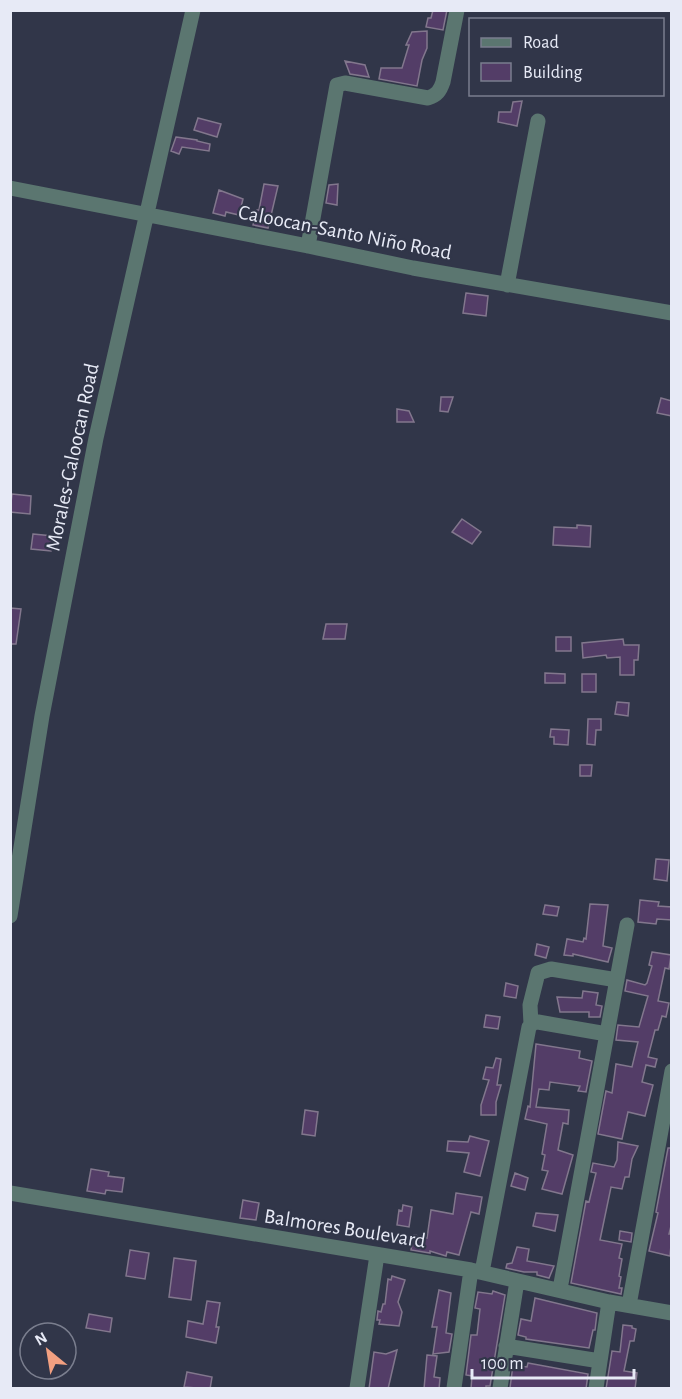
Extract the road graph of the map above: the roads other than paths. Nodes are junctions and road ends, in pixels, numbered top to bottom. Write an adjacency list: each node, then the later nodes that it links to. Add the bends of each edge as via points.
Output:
1 (193, 10): 5 (street, Morales-Caloocan Road)
2 (457, 10): 6 (street, via 443,82 437,94 428,98 345,82 337,85)
3 (538, 122): 7 (street)
4 (10, 188): 5 (street, Caloocan-Santo Niño Road)
5 (147, 215): 6 (street, Caloocan-Santo Niño Road); 9 (street, Morales-Caloocan Road, via 66,586)
6 (308, 246): 7 (street, Caloocan-Santo Niño Road)
7 (507, 285): 8 (street, Caloocan-Santo Niño Road)
8 (672, 313)
9 (10, 916)
10 (627, 924): 11 (street)
11 (617, 980): 12 (street, via 543,970 535,981); 13 (street)
12 (531, 1024): 13 (street); 17 (street)
13 (607, 1034): 19 (street)
14 (672, 1071): 21 (street)
15 (10, 1193): 16 (street, Balmores Boulevard)
16 (377, 1255): 17 (street, Balmores Boulevard); 25 (street)
17 (476, 1271): 18 (street, Balmores Boulevard); 26 (street)
18 (517, 1281): 19 (street, Balmores Boulevard); 23 (street)
19 (560, 1289): 20 (street, Balmores Boulevard)
20 (609, 1302): 21 (street, Balmores Boulevard); 24 (street)
21 (629, 1305): 22 (street, Balmores Boulevard)
22 (672, 1313)
23 (506, 1346): 24 (street); 27 (street)
24 (600, 1360): 28 (street)
25 (357, 1389)
26 (454, 1389)
27 (500, 1389)
28 (596, 1389)

